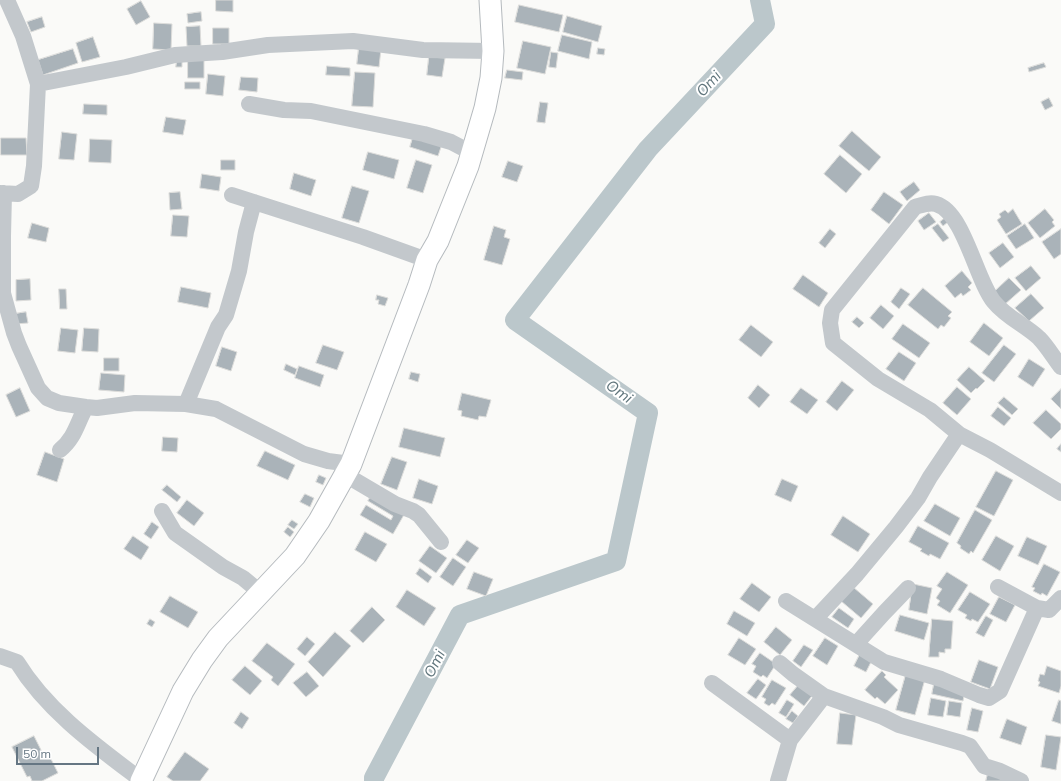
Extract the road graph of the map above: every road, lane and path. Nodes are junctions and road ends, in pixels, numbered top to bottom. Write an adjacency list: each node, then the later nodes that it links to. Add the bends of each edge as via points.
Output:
1 (7, 0): 4 (street, via 23,36)
2 (490, 0): 3 (main road)
3 (492, 51): 4 (street, via 423,50 353,40 268,45 222,52 175,55); 6 (main road, via 485,108)
4 (38, 84): 7 (street, via 31,186 18,194)
5 (249, 104): 6 (street, via 284,110 311,111 424,134 451,142)
6 (472, 153): 10 (main road, via 438,241)
7 (2, 193): 13 (street, via 3,293 14,333 38,388 47,398)
8 (232, 195): 9 (street)
9 (254, 202): 10 (street, via 363,236); 12 (street, via 236,283 226,315 218,327)
10 (427, 260): 16 (main road)
11 (1061, 367): 14 (street, via 1039,338 1003,312 993,301 959,226 946,210 936,204 915,207 832,310 830,323 833,343 878,379 930,410)
12 (186, 404): 13 (street, via 135,403); 16 (street, via 216,409 304,454)
13 (86, 407): 15 (street, via 74,435)
14 (959, 434): 17 (street); 26 (street, via 896,527 857,574)
15 (60, 450)
16 (348, 469): 19 (street, via 395,504 419,515); 22 (main road, via 320,521 295,556)
17 (1061, 493)
18 (162, 511): 22 (street, via 175,533 243,578)
19 (441, 542)
20 (998, 587): 25 (street)
21 (908, 588): 27 (street)
22 (261, 593): 33 (main road, via 218,638 182,691)
23 (1061, 598): 25 (street, via 1049,610)
24 (786, 601): 26 (street)
25 (1037, 608): 27 (street, via 1000,691 989,698 941,678 884,662)
26 (814, 619): 27 (street)
27 (856, 644)
28 (0, 656): 33 (street, via 17,662 65,720)
29 (780, 663): 31 (street)
30 (712, 684): 32 (street)
31 (824, 696): 32 (street); 35 (street, via 899,725 970,746 984,766)
32 (790, 740): 34 (street)
33 (141, 781)
34 (778, 781)
35 (1021, 781)

